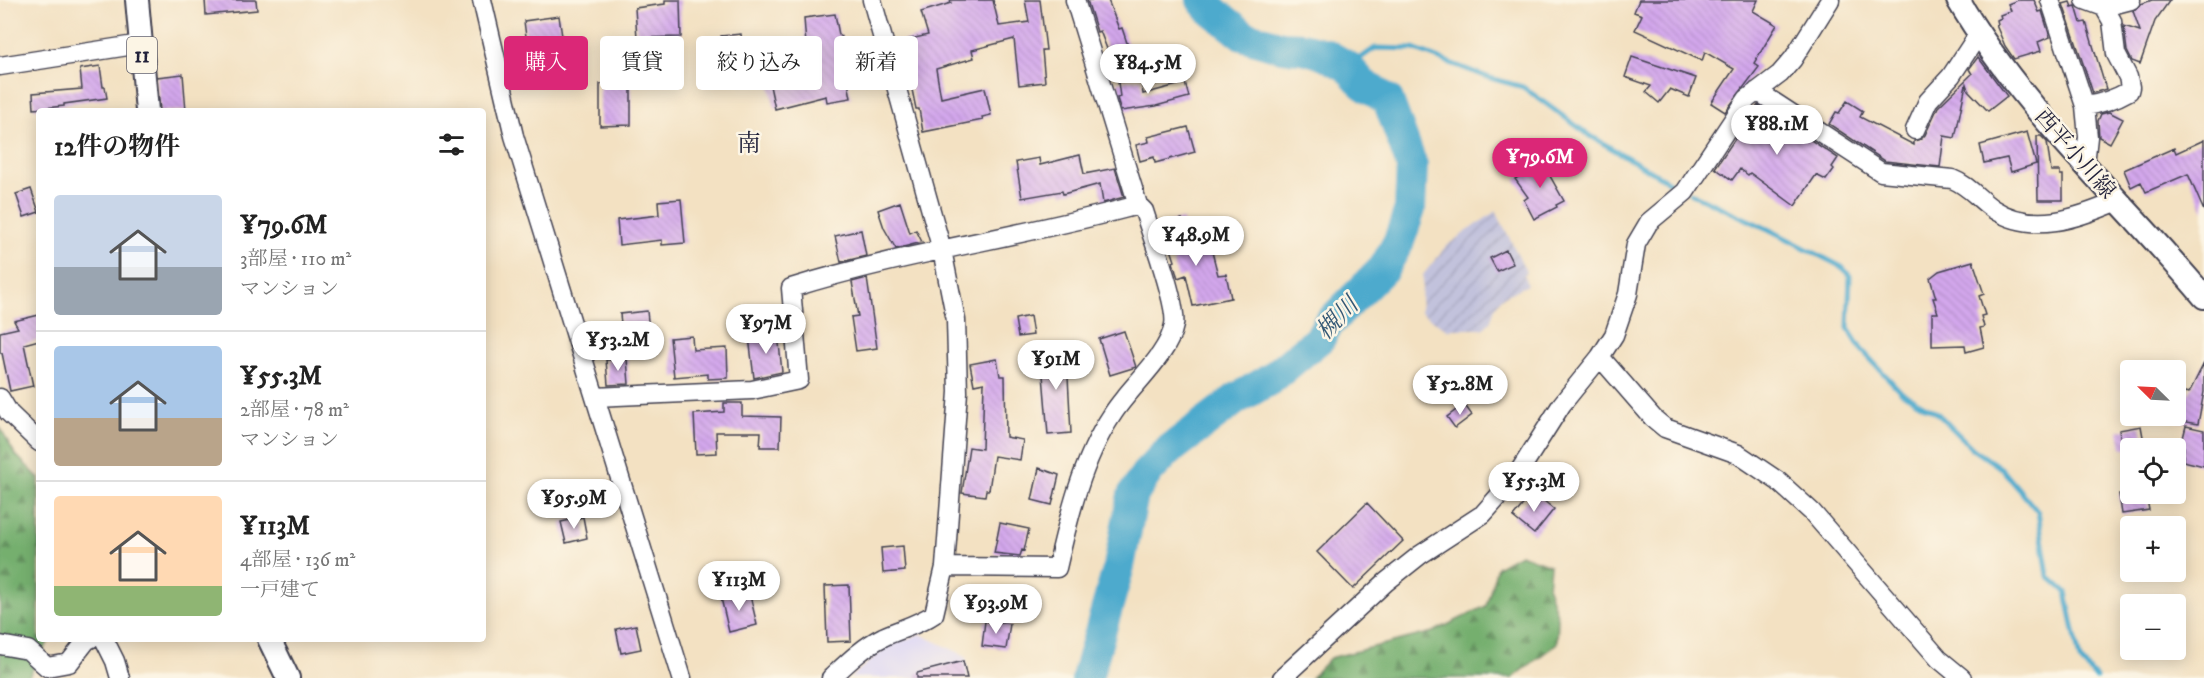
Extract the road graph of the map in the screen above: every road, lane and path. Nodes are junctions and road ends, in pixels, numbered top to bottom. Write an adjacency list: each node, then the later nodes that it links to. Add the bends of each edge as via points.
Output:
1 (137, 0): 12 (main road, 11)
2 (482, 0): 24 (street, via 514,136)
3 (872, 0): 21 (street)
4 (1075, 0): 20 (street)
5 (1830, 0): 14 (street, via 1793,59)
6 (1958, 0): 11 (main road, 西平小川線)
7 (2050, 0): 15 (street)
8 (2085, 0): 10 (street)
9 (2131, 0): 10 (street)
10 (2104, 7): 15 (street, via 2112,21 2116,54 2130,87 2120,96)
11 (1978, 35): 17 (street, via 1951,76 1928,101); 18 (main road, 西平小川線)
12 (141, 44): 13 (street); 16 (main road, 11)
13 (0, 66)
14 (1757, 91): 19 (street, via 1881,172 1952,179 2007,216 2049,223); 23 (street, via 1747,99 1684,192 1658,213 1636,244 1628,294 1614,335)
15 (2085, 106): 18 (street)
16 (147, 108)
17 (1915, 130)
18 (2085, 164): 19 (main road, 西平小川線)
19 (2118, 201): 22 (main road, 西平小川線)
20 (1138, 206): 21 (street); 27 (street, via 1144,211 1166,280 1174,325 1164,348 1112,414 1090,455 1057,568)
21 (942, 250): 24 (street, via 791,288 799,380 752,390); 27 (street, via 956,320 958,392)
22 (2204, 297)
23 (1600, 357): 36 (street, via 1562,404 1515,478 1483,514 1386,582); 37 (street, via 1665,428 1738,454 1795,496 1939,659)
24 (595, 397): 34 (street)
25 (0, 398): 26 (street, via 9,413)
26 (36, 438)
27 (945, 567): 35 (street, via 934,614 865,648)
28 (85, 642): 31 (street, via 69,663 47,667 28,650)
29 (106, 642): 32 (street)
30 (270, 642): 33 (main road)
31 (0, 645)
32 (120, 678)
33 (288, 678)
34 (682, 678)
35 (831, 678)
36 (1282, 678)
37 (1962, 678)

